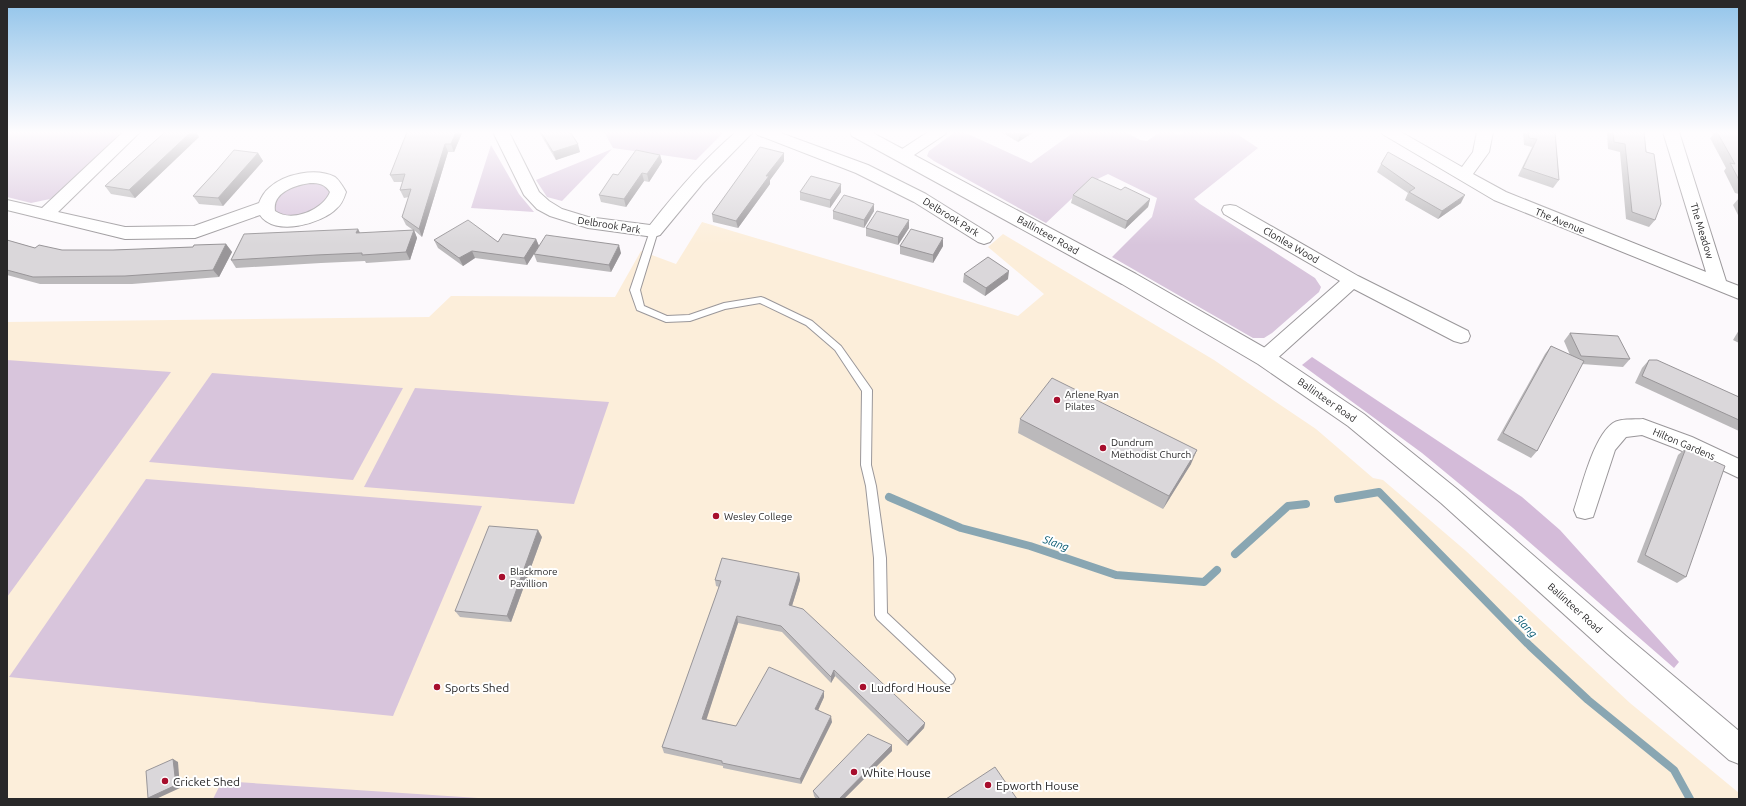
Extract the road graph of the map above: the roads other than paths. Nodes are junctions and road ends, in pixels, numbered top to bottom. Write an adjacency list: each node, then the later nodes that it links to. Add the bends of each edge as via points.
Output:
1 (93, 170): 13 (street)
2 (520, 170): 14 (street, Delbrook Park, via 532,195 548,210 569,218)
3 (705, 170): 14 (street, Delbrook Park)
4 (863, 170): 15 (street, Delbrook Park, via 920,198)
5 (927, 170): 20 (main road, Ballinteer Road)
6 (1454, 170): 9 (street, The Avenue)
7 (1468, 170): 9 (street)
8 (1683, 170): 17 (street, The Meadow)
9 (1464, 175): 17 (street, The Avenue, via 1527,208)
10 (7, 205): 13 (street)
11 (265, 207): 13 (street, via 194,232 125,233)
12 (1230, 210): 16 (street, Clonlea Wood)
13 (46, 214)
14 (654, 231): 23 (lane, via 635,290 640,308 666,319 690,318 724,306 761,300 809,323 838,348 867,390 866,465 880,558 881,615)
15 (984, 238)
16 (1352, 280): 19 (street, Clonlea Wood); 20 (street)
17 (1718, 284): 18 (street, The Avenue)
18 (1739, 293)
19 (1461, 336)
20 (1265, 358): 24 (main road, Ballinteer Road, via 1356,420 1449,496)
21 (1739, 469): 22 (street, Hilton Gardens, via 1685,443 1643,427 1620,429 1606,446)
22 (1585, 510)
23 (949, 679)
24 (1739, 750)

